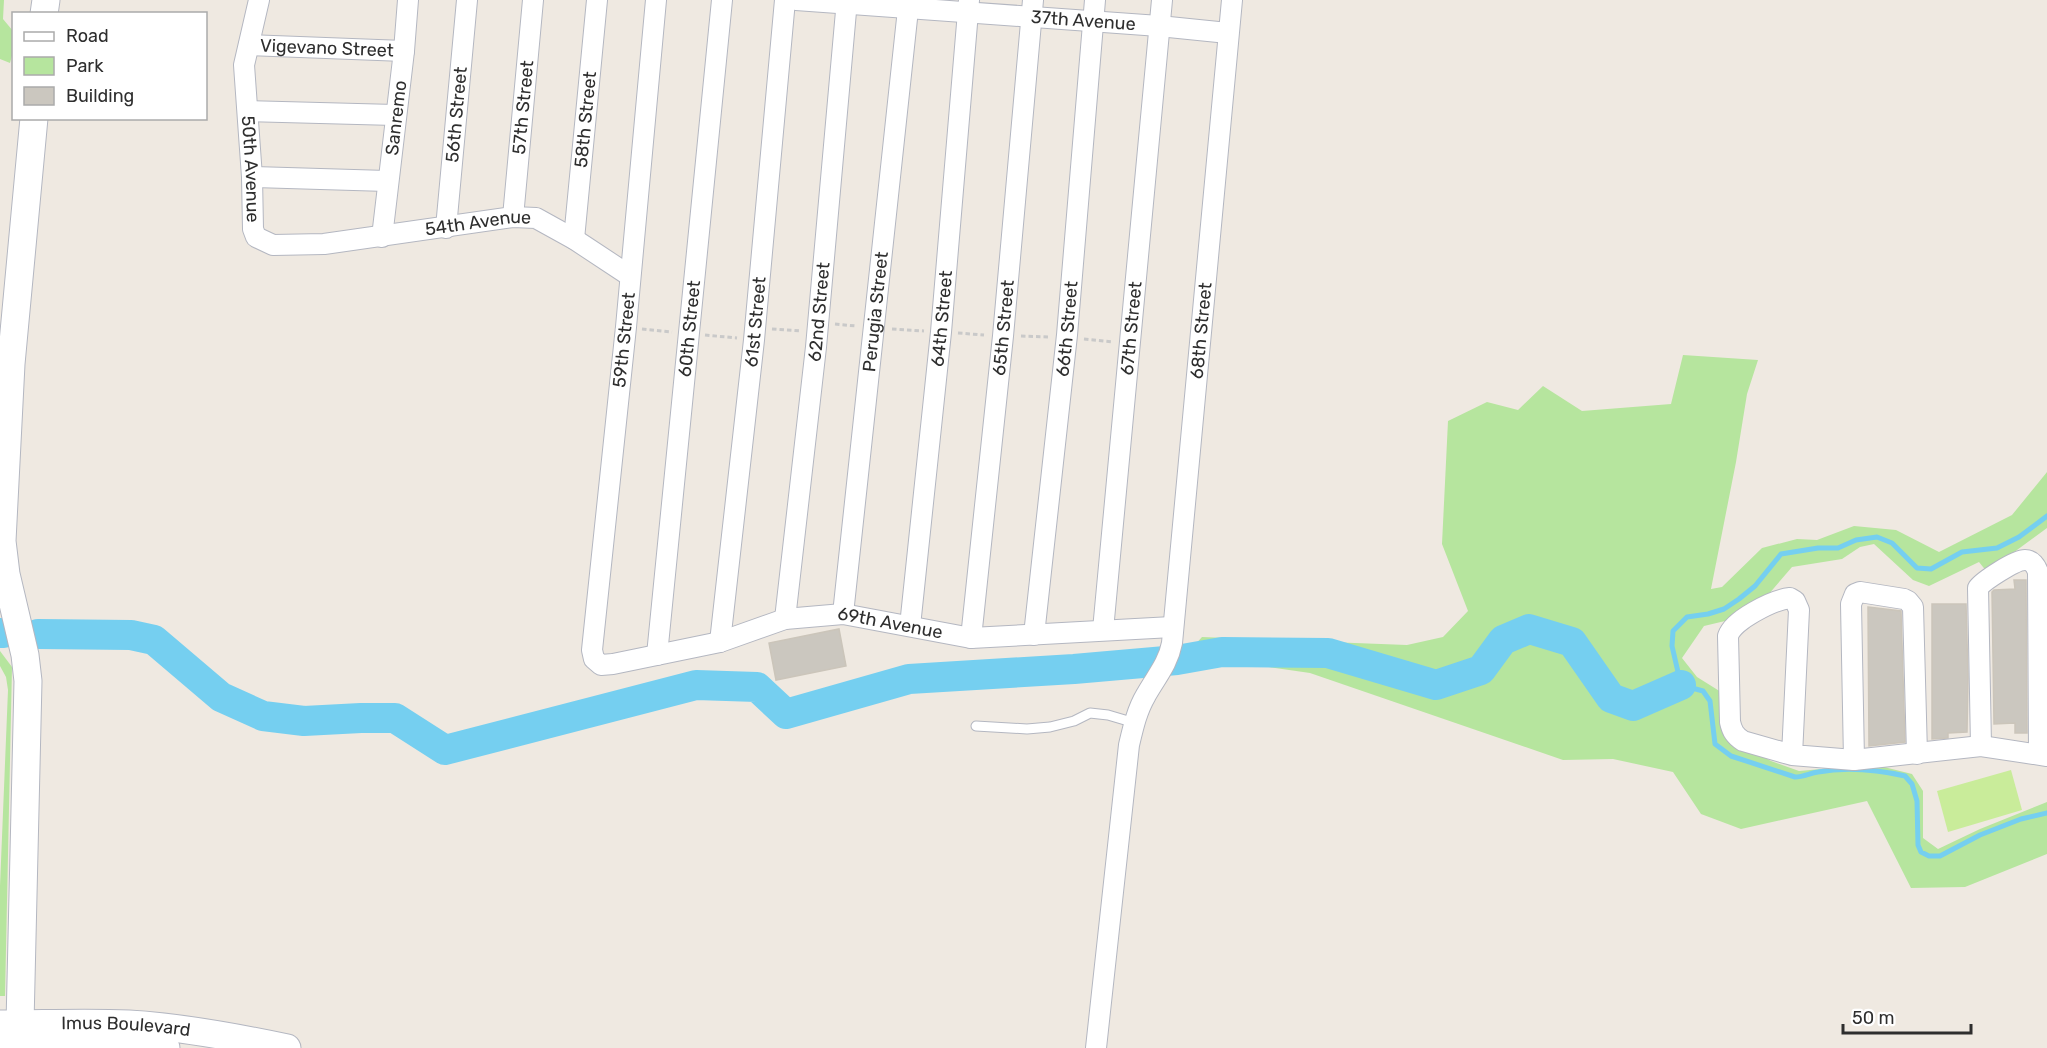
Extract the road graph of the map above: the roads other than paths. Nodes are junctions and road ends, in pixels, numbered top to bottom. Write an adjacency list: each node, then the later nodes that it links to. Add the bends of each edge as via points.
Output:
1 (259, 0): 20 (street, 50th Avenue)
2 (408, 0): 21 (street, Sanremo)
3 (467, 0): 28 (street, 56th Street)
4 (532, 0): 27 (street, 57th Street)
5 (597, 0): 30 (street, 58th Street)
6 (656, 0): 31 (street, 59th Street)
7 (722, 0): 40 (street, 60th Street)
8 (785, 0): 39 (street, 61st Street, via 755,328)
9 (796, 0): 13 (street, 37th Avenue)
10 (1095, 0): 17 (street, 66th Street)
11 (1162, 0): 18 (street, 67th Street)
12 (1232, 0): 19 (street)
13 (847, 2): 14 (street, 37th Avenue); 33 (street, 62nd Street, via 818,328)
14 (908, 4): 15 (street, 37th Avenue); 32 (street, Perugia Street)
15 (968, 6): 16 (street, 37th Avenue); 34 (street, 64th Street, via 941,332)
16 (1032, 9): 17 (street, 37th Avenue); 38 (street, 65th Street, via 1003,336)
17 (1093, 21): 18 (street, 37th Avenue); 37 (street, 66th Street, via 1066,337)
18 (1160, 26): 19 (street, 37th Avenue); 36 (street, 67th Street)
19 (1228, 33): 35 (street, 68th Street)
20 (249, 45): 21 (street, Vigevano Street); 22 (street, 50th Avenue, via 244,64)
21 (404, 51): 23 (street, Sanremo)
22 (249, 111): 23 (street); 25 (street, 50th Avenue)
23 (395, 115): 26 (street, Sanremo)
24 (34, 120): 49 (street, via 10,364 2,541 28,681)
25 (252, 177): 26 (street); 29 (street, 50th Avenue, via 253,229 262,241 273,245 324,244)
26 (387, 181): 29 (street, Sanremo)
27 (513, 217): 28 (street, 54th Avenue); 30 (street, 54th Avenue, via 536,218)
28 (446, 228): 29 (street, 54th Avenue)
29 (382, 237)
30 (574, 239): 31 (street, 54th Avenue)
31 (630, 276): 41 (street, 59th Street, via 592,650 594,659 601,664)
32 (843, 614): 33 (street, 69th Avenue); 34 (street, 69th Avenue)
33 (785, 619): 39 (street, 69th Avenue)
34 (910, 626): 38 (street, 69th Avenue)
35 (1172, 627): 36 (street, 69th Avenue); 42 (street, 68th Street, via 1170,654)
36 (1103, 630): 37 (street, 69th Avenue)
37 (1034, 635): 38 (street, 69th Avenue)
38 (970, 638)
39 (720, 642): 40 (street, 69th Avenue)
40 (657, 655): 41 (street, 69th Avenue)
41 (613, 664)
42 (1135, 723): 43 (lane, via 1090,713 1050,727); 53 (street)
43 (976, 726)
44 (1981, 746): 45 (street); 46 (street); 46 (street, via 1978,588 2025,560 2031,561 2038,572)
45 (1917, 754): 48 (street); 48 (street, via 1913,607 1904,599 1860,592 1851,604)
46 (2043, 754)
47 (1792, 755): 47 (street, via 1799,610 1790,598 1776,601 1736,624 1730,629 1728,647 1732,730 1743,741); 48 (street)
48 (1854, 760)
49 (10, 1024): 52 (street, Imus Boulevard, via 165,1027)
50 (0, 1046): 51 (street, Imus Boulevard, via 98,1044)
51 (166, 1048)
52 (287, 1048)
53 (1096, 1048)

